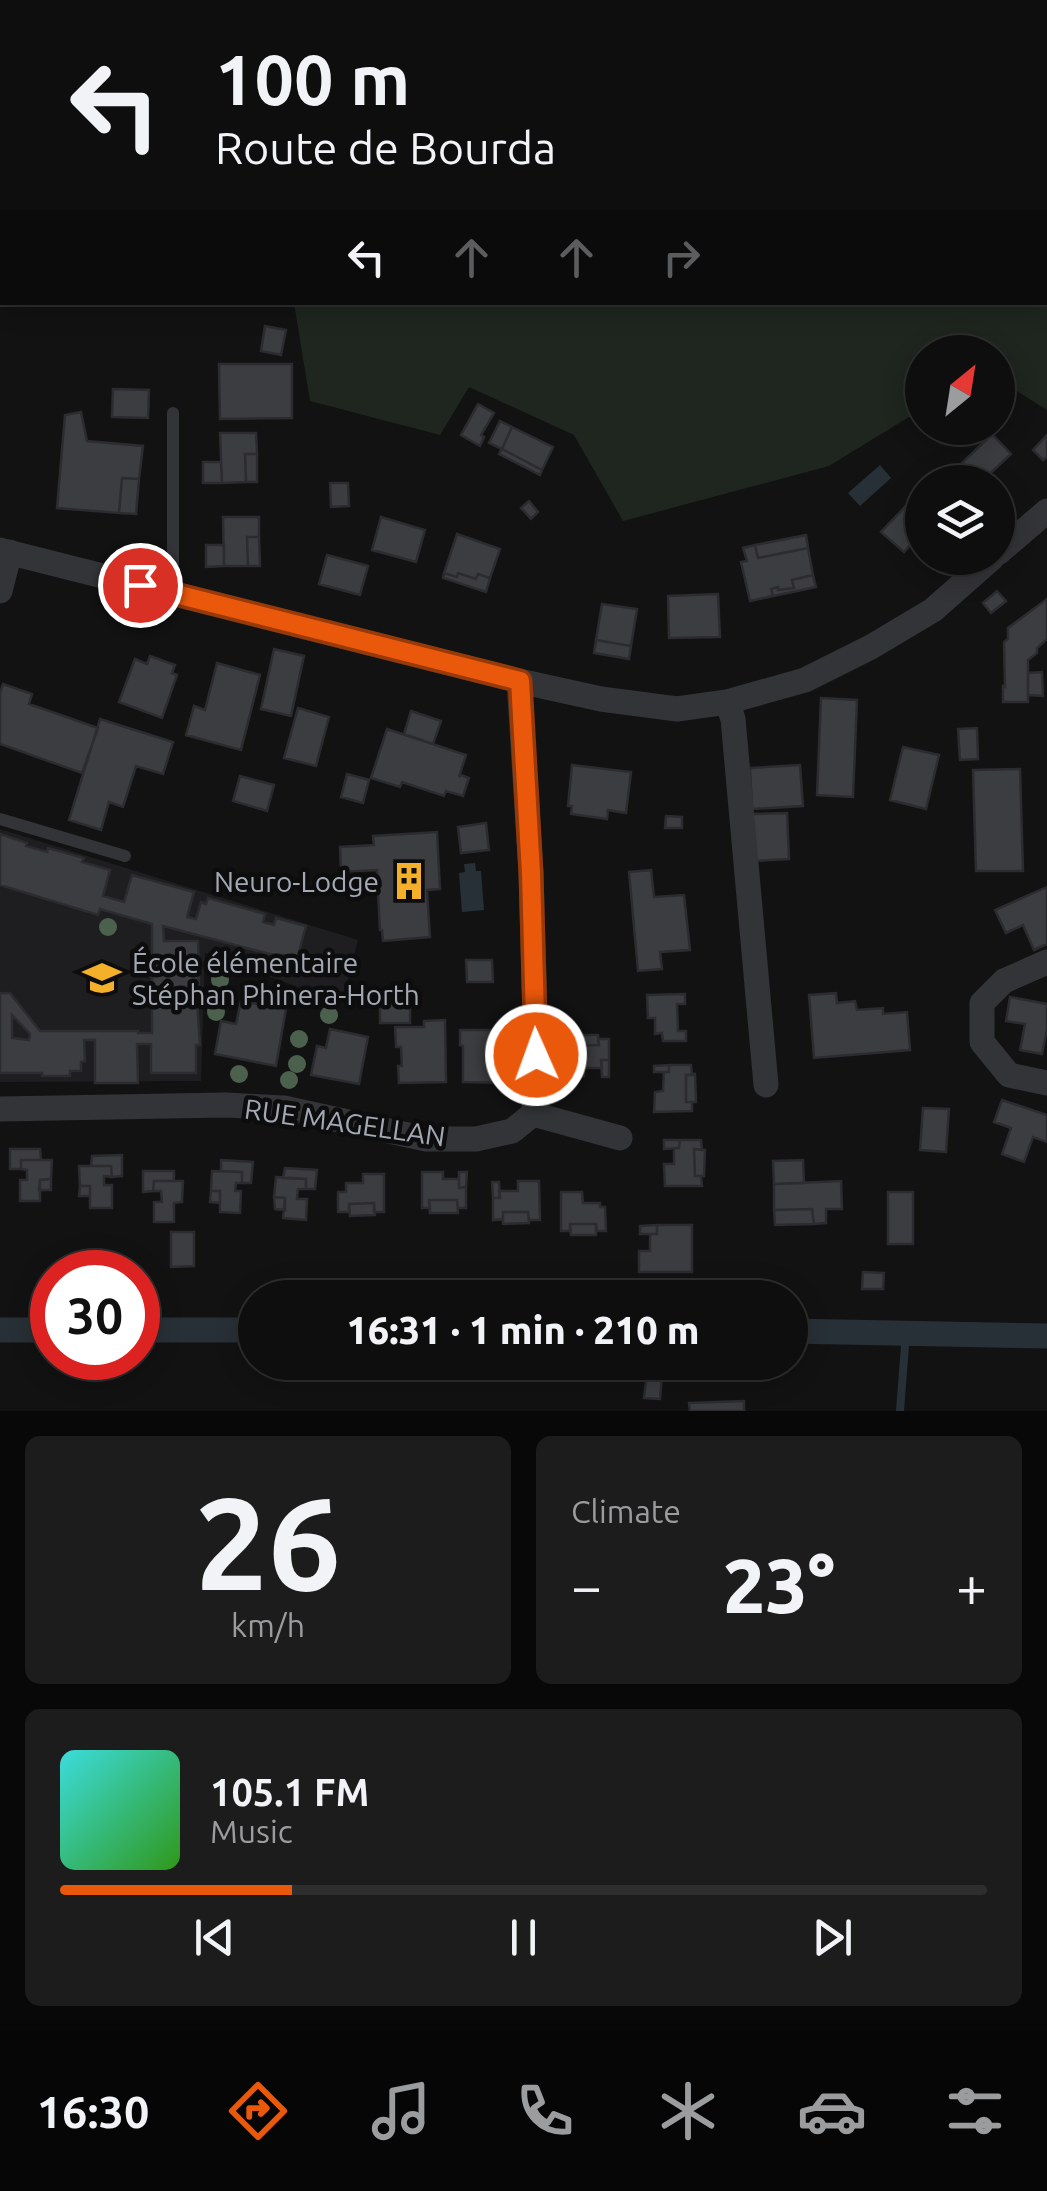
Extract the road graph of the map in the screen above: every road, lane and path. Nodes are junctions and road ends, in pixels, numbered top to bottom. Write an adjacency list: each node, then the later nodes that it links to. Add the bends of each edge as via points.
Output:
1 (173, 412): 7 (lane)
2 (1047, 511): 3 (street)
3 (1015, 538)
4 (5, 551): 6 (street); 7 (street)
5 (972, 575): 9 (street, via 933,610 871,647 805,680)
6 (0, 591)
7 (173, 593): 8 (street)
8 (520, 681): 9 (street, via 677,709); 16 (street, via 531,873)
9 (727, 702): 14 (street)
10 (0, 819): 11 (lane)
11 (125, 856)
12 (1047, 962): 13 (street, via 1004,980 982,1003 982,1042 1008,1075)
13 (1047, 1083)
14 (766, 1085)
15 (0, 1109): 16 (street, RUE MAGELLAN, via 284,1108 442,1139 512,1131)
16 (533, 1114): 17 (street)
17 (620, 1138)

